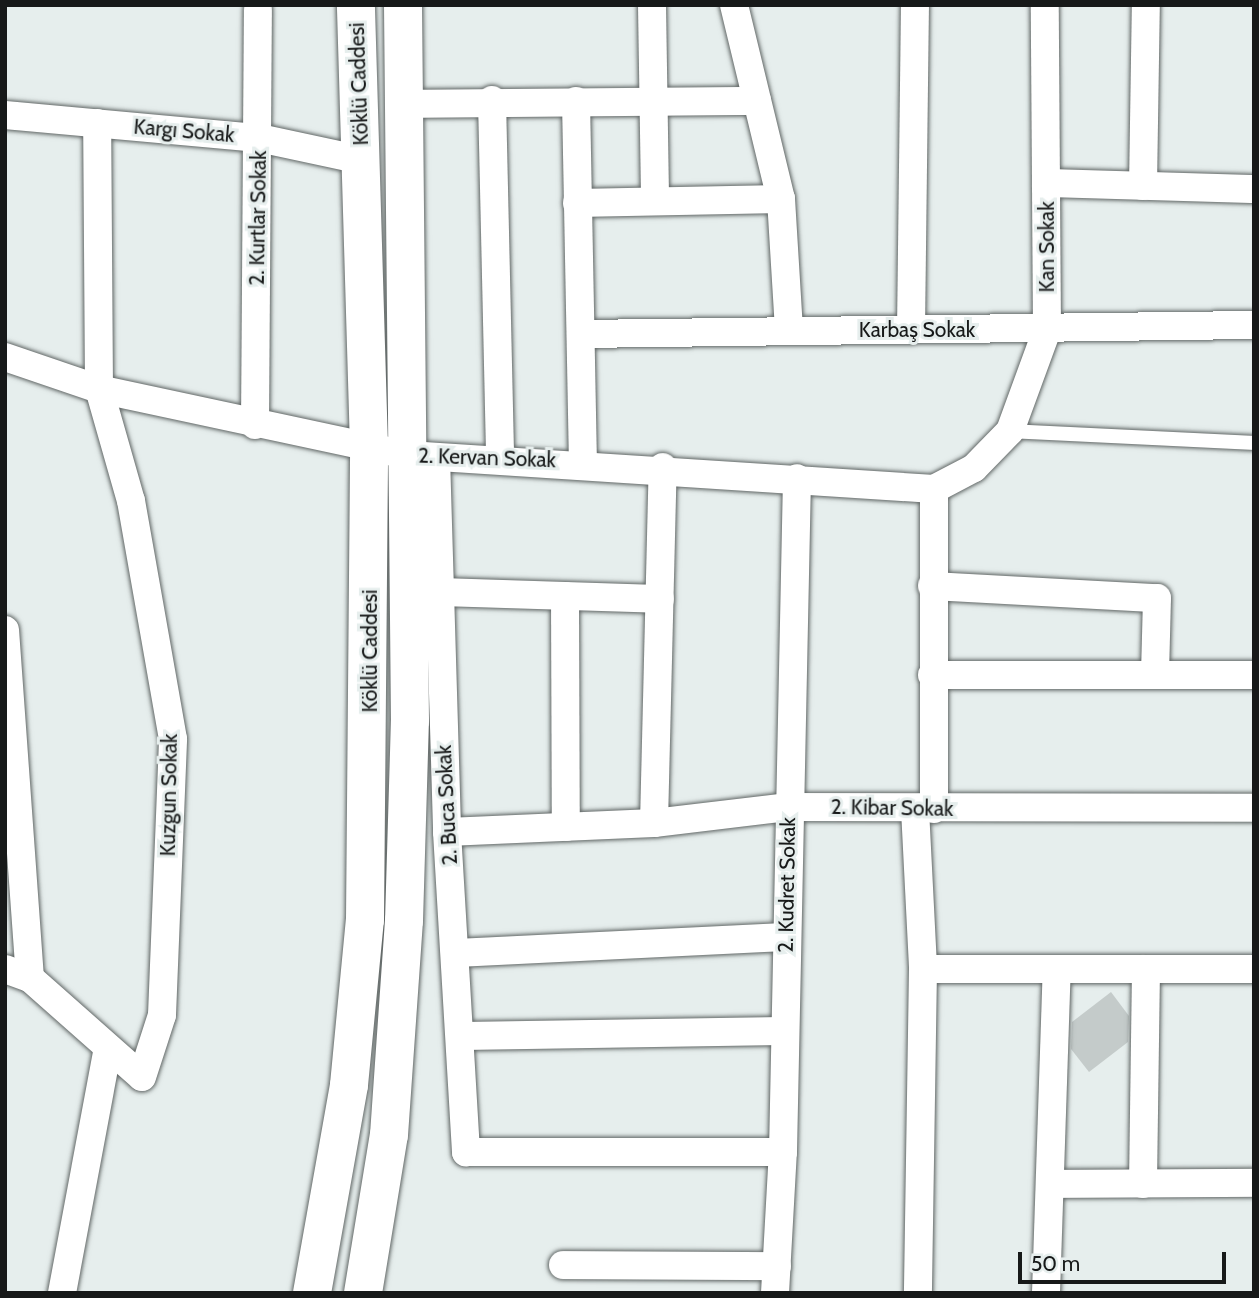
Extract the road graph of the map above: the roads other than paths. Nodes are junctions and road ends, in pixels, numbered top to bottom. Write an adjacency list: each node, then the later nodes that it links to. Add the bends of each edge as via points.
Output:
1 (356, 5): 17 (main road, Köklü Caddesi)
2 (403, 5): 13 (main road, Köklü Caddesi)
3 (652, 5): 11 (street)
4 (734, 5): 12 (street)
5 (915, 5): 25 (street)
6 (1045, 5): 18 (street, Kan Sokak)
7 (1146, 5): 19 (street)
8 (258, 10): 16 (street, 2. Kurtlar Sokak)
9 (492, 100): 10 (street); 13 (street); 36 (street)
10 (576, 101): 11 (street); 23 (street)
11 (654, 101): 12 (street); 22 (street)
12 (757, 101): 21 (street)
13 (406, 104): 35 (main road, Köklü Caddesi)
14 (5, 115): 15 (street, Kargı Sokak)
15 (96, 122): 16 (street, Kargı Sokak); 30 (street)
16 (259, 138): 17 (street, Kargı Sokak); 31 (street, 2. Kurtlar Sokak)
17 (362, 160): 34 (main road, Köklü Caddesi)
18 (1046, 183): 19 (street); 26 (street, Kan Sokak)
19 (1143, 186): 20 (street)
20 (1254, 189)
21 (781, 199): 22 (street); 27 (street)
22 (655, 200): 23 (street)
23 (577, 203): 28 (street)
24 (1254, 325): 26 (street, Karbaş Sokak)
25 (911, 330): 26 (street, Karbaş Sokak); 27 (street, Karbaş Sokak)
26 (1047, 330): 32 (street, Kan Sokak)
27 (789, 331): 28 (street, Karbaş Sokak)
28 (581, 334): 37 (street)
29 (5, 357): 30 (street, 2. Kervan Sokak)
30 (99, 389): 31 (street, 2. Kervan Sokak); 65 (street, Kuzgun Sokak, via 131,501 173,739 162,1015 142,1077)
31 (254, 425): 34 (street, 2. Kervan Sokak)
32 (1010, 431): 33 (lane); 40 (street, Kan Sokak, via 974,468)
33 (1254, 443)
34 (369, 447): 35 (street, 2. Kervan Sokak); 73 (main road, Köklü Caddesi, via 365,920 349,1085)
35 (422, 456): 36 (street, 2. Kervan Sokak); 42 (street, 2. Buca Sokak); 74 (main road, Köklü Caddesi, via 404,921 389,1135)
36 (500, 458): 37 (street, 2. Kervan Sokak)
37 (583, 462): 38 (street, 2. Kervan Sokak)
38 (663, 467): 39 (street, 2. Kervan Sokak); 44 (street)
39 (796, 478): 40 (street, 2. Kervan Sokak); 50 (street, 2. Kudret Sokak)
40 (934, 489): 41 (street)
41 (932, 586): 46 (street, via 1157,598); 47 (street)
42 (439, 592): 43 (street); 55 (street, 2. Buca Sokak)
43 (565, 596): 44 (street); 54 (street)
44 (660, 599): 53 (street)
45 (5, 630): 49 (street)
46 (1155, 674): 47 (street); 48 (street)
47 (932, 675): 52 (street)
48 (1254, 675)
49 (9, 701): 62 (street)
50 (789, 807): 52 (street, 2. Kibar Sokak); 53 (street, 2. Kibar Sokak); 56 (street, 2. Kudret Sokak)
51 (1254, 808): 52 (street, 2. Kibar Sokak)
52 (925, 809): 58 (street)
53 (654, 823): 54 (street, 2. Kibar Sokak)
54 (566, 827): 55 (street, 2. Kibar Sokak)
55 (447, 832): 57 (street, 2. Buca Sokak)
56 (786, 937): 57 (street); 63 (street, 2. Kudret Sokak)
57 (455, 953): 64 (street, 2. Buca Sokak)
58 (923, 969): 59 (street); 75 (street)
59 (1057, 969): 60 (street); 68 (street)
60 (1146, 969): 61 (street); 69 (street)
61 (1254, 969)
62 (18, 974): 65 (street)
63 (784, 1031): 64 (street); 66 (street, 2. Kudret Sokak)
64 (461, 1036): 66 (street, 2. Buca Sokak, via 466,1152)
65 (108, 1048): 72 (street)
66 (783, 1152): 71 (street, 2. Kudret Sokak)
67 (1254, 1183): 69 (street)
68 (1051, 1184): 69 (street); 76 (street)
69 (1143, 1184)
70 (563, 1265): 71 (street)
71 (776, 1279)
72 (62, 1293)
73 (312, 1293)
74 (363, 1293)
75 (918, 1293)
76 (1046, 1293)

